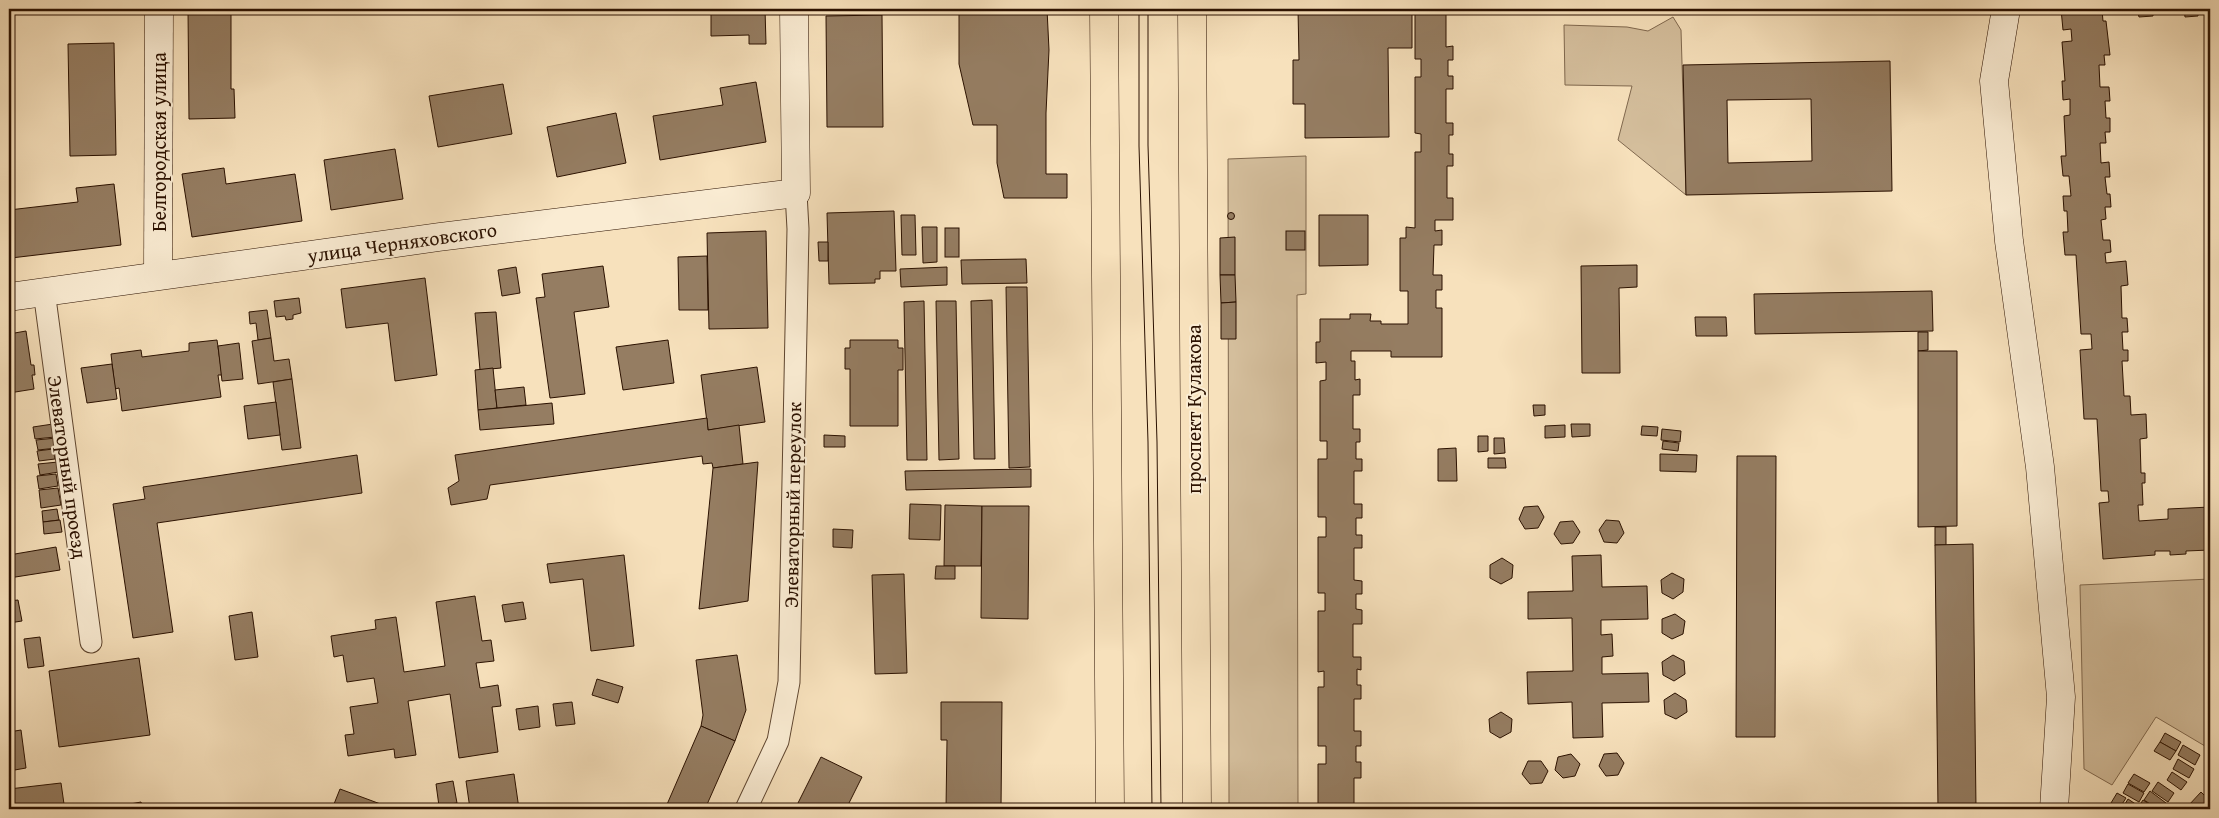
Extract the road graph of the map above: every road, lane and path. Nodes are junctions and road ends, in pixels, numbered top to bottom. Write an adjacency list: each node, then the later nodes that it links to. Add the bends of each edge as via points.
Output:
1 (159, 9): 7 (street, Белгородская улица)
2 (794, 9): 6 (street)
3 (1104, 9): 12 (main road)
4 (1192, 9): 13 (main road, проспект Кулакова)
5 (2006, 9): 14 (street, via 1994,81 2008,241 2040,467 2061,698)
6 (796, 193): 7 (street, улица Черняховского); 11 (street, Элеваторный переулок, via 798,229 789,682 778,741)
7 (158, 275): 8 (street, улица Черняховского)
8 (44, 292): 9 (street, улица Черняховского); 10 (street, Элеваторный проезд)
9 (9, 297)
10 (91, 642)
11 (746, 809)
12 (1110, 809)
13 (1197, 809)
14 (2054, 809)

